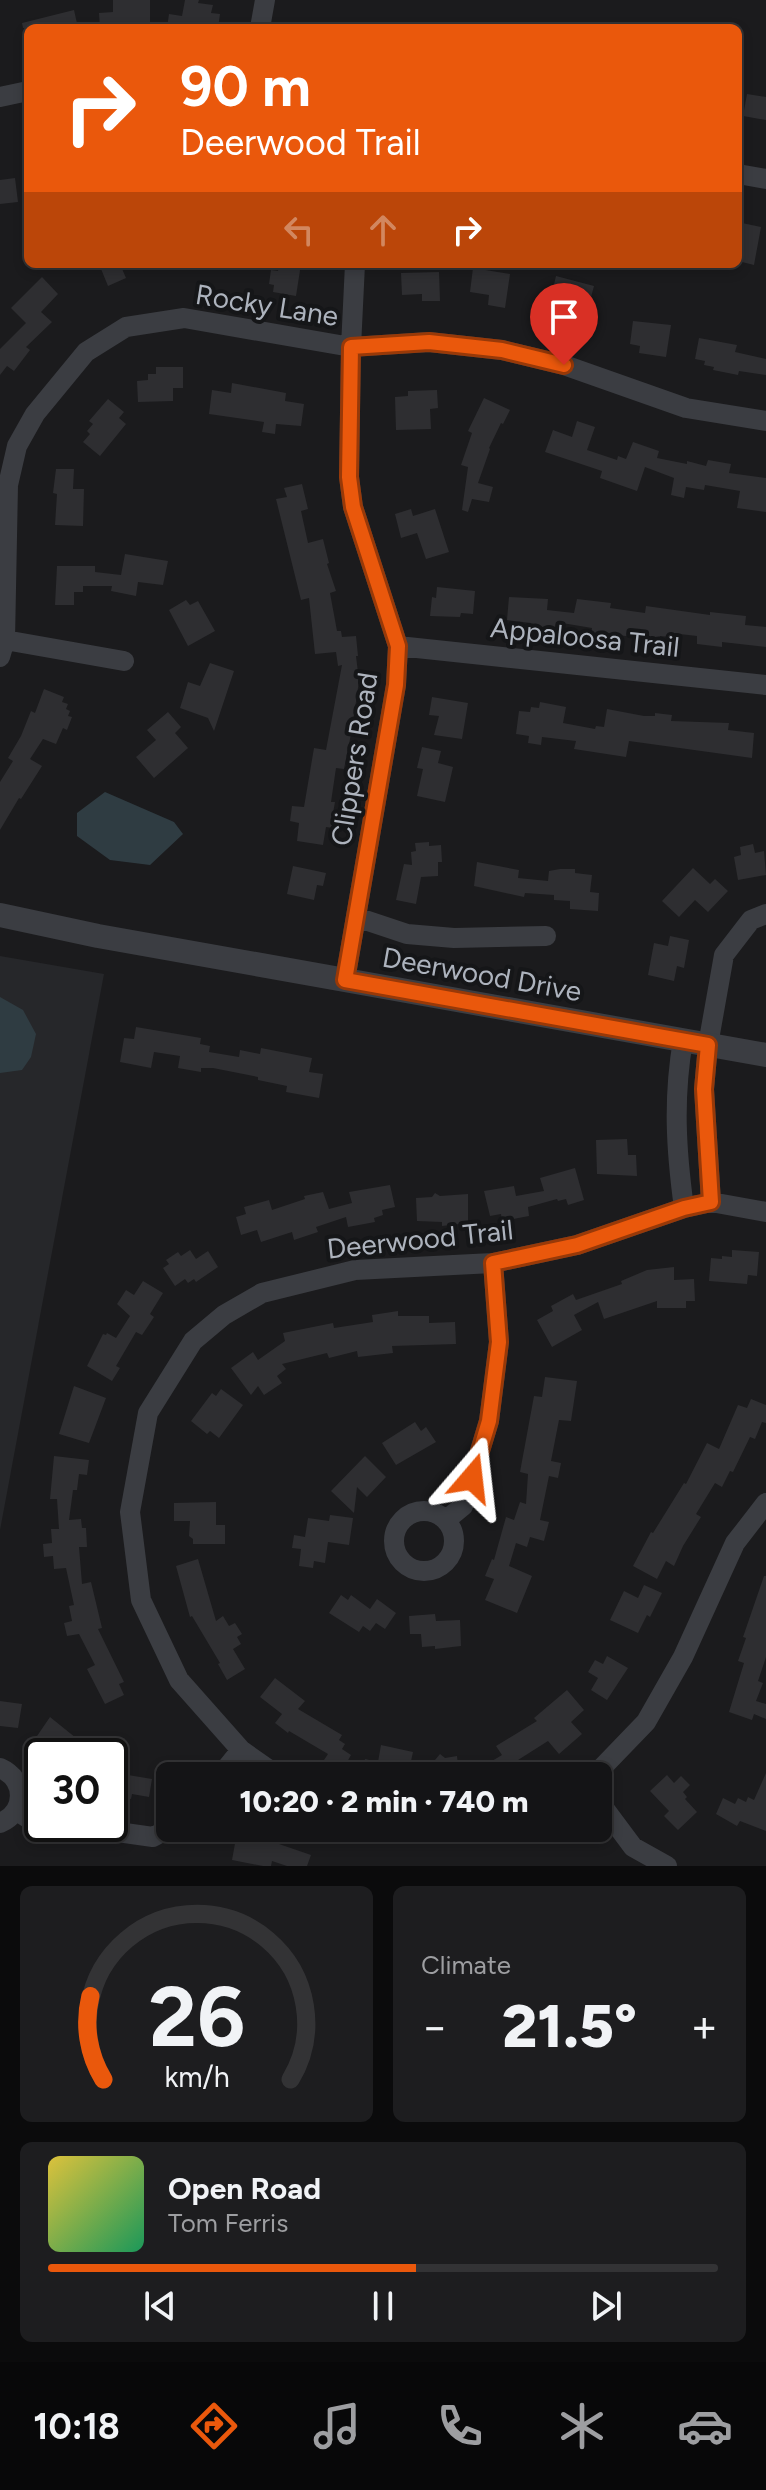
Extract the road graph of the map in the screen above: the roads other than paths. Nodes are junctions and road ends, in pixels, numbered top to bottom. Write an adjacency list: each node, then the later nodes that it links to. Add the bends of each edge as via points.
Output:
1 (265, 0): 2 (street)
2 (261, 24)
3 (24, 92): 4 (street)
4 (0, 97)
5 (742, 175): 6 (street)
6 (766, 179)
7 (355, 268): 8 (street, Clippers Road)
8 (351, 347): 9 (street, Rocky Lane, via 429,342 502,350 564,365 686,408); 10 (street, Rocky Lane, via 184,318 126,327 86,352 35,414); 11 (street, Clippers Road, via 353,507)
9 (766, 421)
10 (4, 485): 12 (street, Rocky Lane)
11 (398, 646): 14 (street, Appaloosa Trail); 17 (street, Clippers Road)
12 (3, 649): 13 (street)
13 (124, 661)
14 (766, 685)
15 (766, 914): 21 (street, via 751,920 724,955)
16 (0, 915): 19 (street, Deerwood Drive)
17 (356, 917): 18 (street, via 407,934); 19 (street, Clippers Road)
18 (546, 936)
19 (345, 980): 20 (street, Deerwood Drive)
20 (683, 1040): 21 (street, Deerwood Drive); 24 (street, via 676,1086 676,1152)
21 (708, 1045): 22 (street, Deerwood Drive); 23 (street, via 704,1089)
22 (766, 1055)
23 (711, 1202): 24 (street, Deerwood Trail); 25 (street, Deerwood Trail)
24 (684, 1208): 26 (street, Deerwood Trail, via 577,1245)
25 (766, 1212)
26 (493, 1263): 28 (street, via 499,1342 489,1421 463,1506); 29 (street, Deerwood Trail, via 355,1270 262,1293 193,1341 148,1413 130,1512 141,1600 179,1680)
27 (766, 1503): 32 (street, via 735,1543 683,1657 646,1722)
28 (446, 1520)
29 (241, 1750): 30 (street); 31 (street, Deerwood Trail)
30 (231, 1762)
31 (258, 1762)
32 (607, 1762)
33 (0, 1768): 34 (street, via 18,1783 20,1802)
34 (8, 1817)
35 (612, 1819): 38 (street, via 633,1847)
36 (128, 1833): 37 (street)
37 (156, 1835)
38 (667, 1866)

